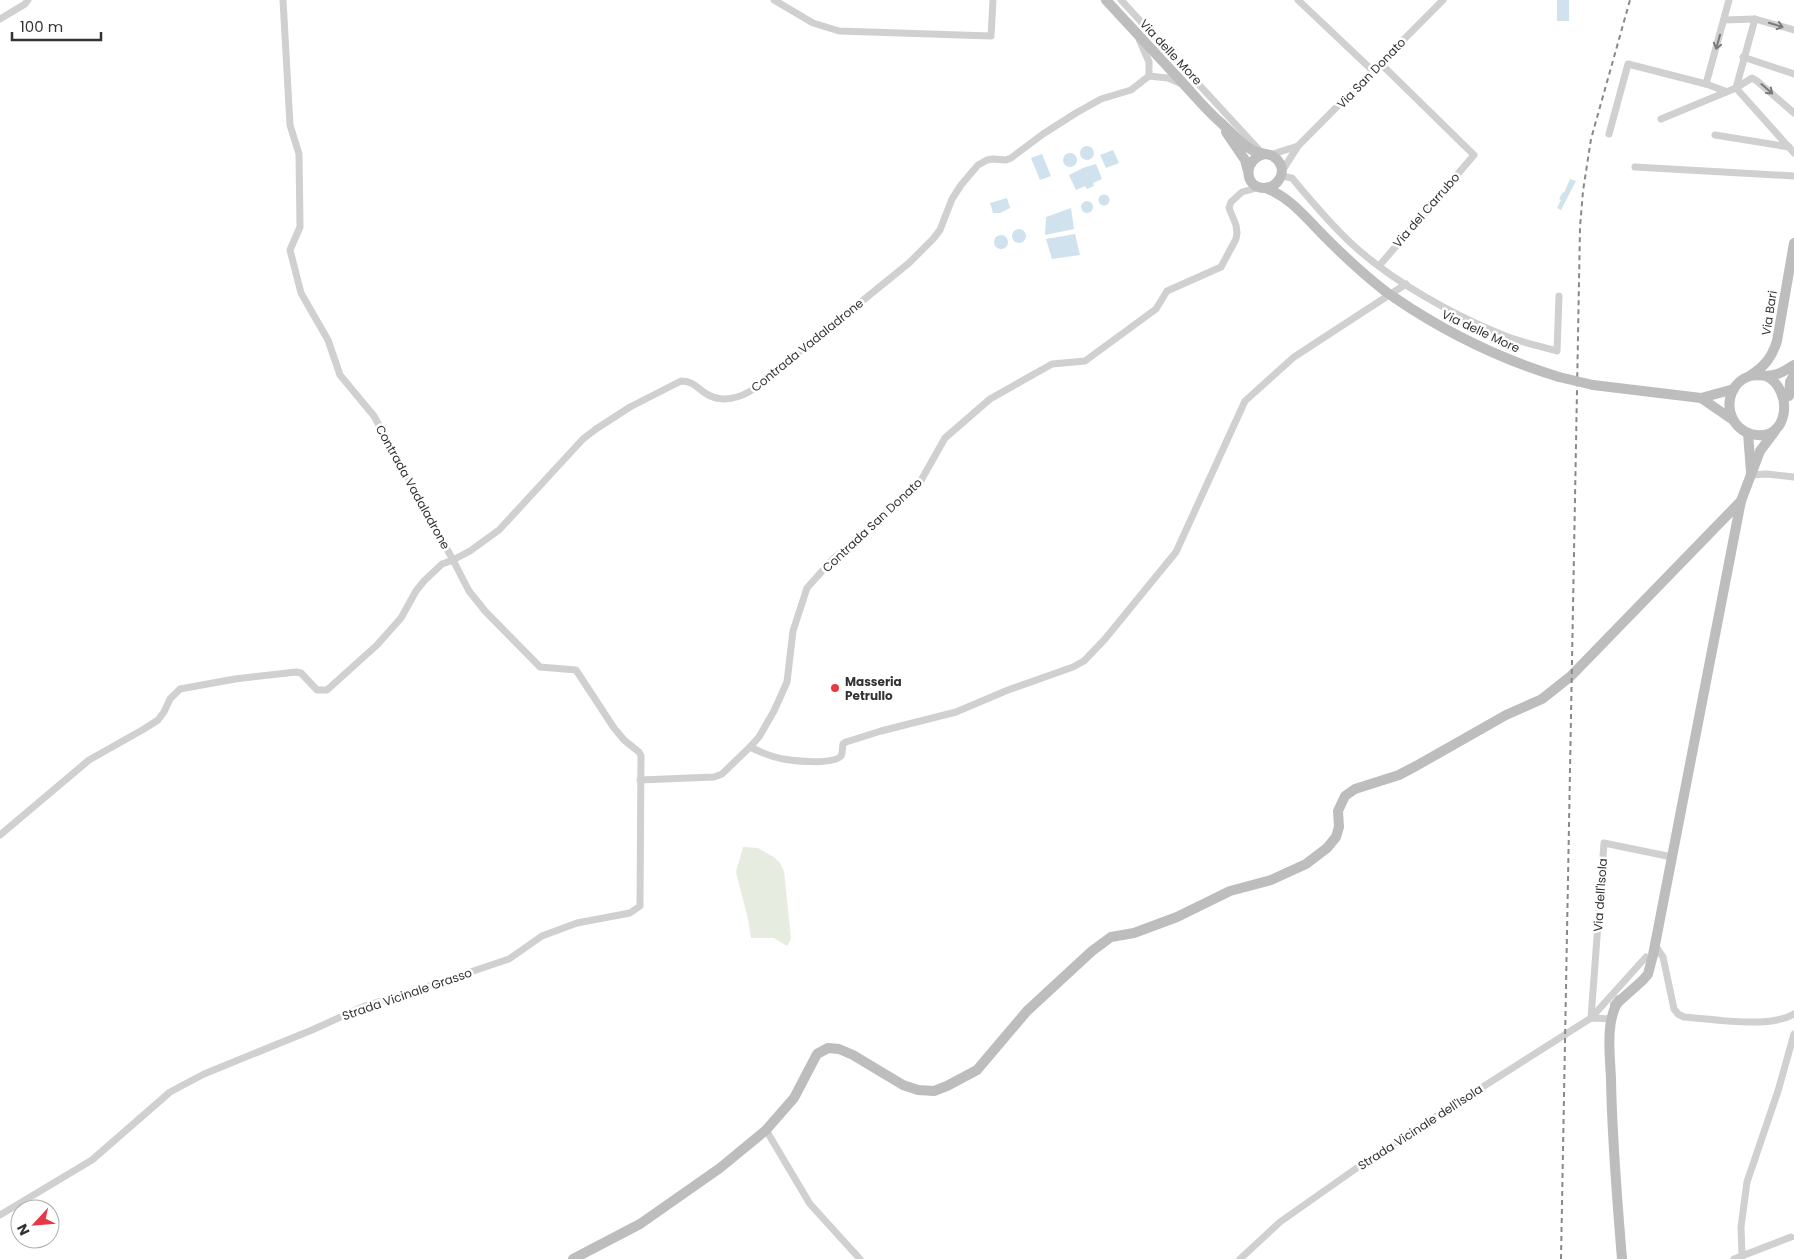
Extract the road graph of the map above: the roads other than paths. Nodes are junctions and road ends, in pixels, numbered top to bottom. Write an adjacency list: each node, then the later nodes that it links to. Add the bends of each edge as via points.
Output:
1 (28, 0): 11 (street)
2 (283, 0): 56 (street, Contrada Vadaladrone, via 290,125 299,154 300,227 290,250 301,293 328,340 340,375 374,416)
3 (774, 0): 4 (street, via 813,23 839,31 991,36)
4 (993, 0)
5 (1106, 0): 14 (main road, Via delle More)
6 (1121, 0): 31 (street)
7 (1299, 0): 17 (street)
8 (1444, 0): 16 (street, Via San Donato)
9 (1729, 0): 12 (street)
10 (1755, 18): 12 (street); 13 (street, one-way to 13); 15 (street)
11 (0, 19)
12 (1724, 20): 20 (street, one-way to 20)
13 (1794, 30)
14 (1137, 34): 19 (street, via 1149,62); 21 (main road, Via delle More)
15 (1743, 57): 18 (street); 22 (street)
16 (1380, 63): 17 (street, Via San Donato); 40 (street, Via del Carrubo, via 1474,155)
17 (1373, 71): 29 (street, Via San Donato)
18 (1794, 74)
19 (1149, 76): 21 (street, via 1168,78); 56 (street, Contrada Vadaladrone, via 1131,90 1101,99 1076,113 1010,158 993,158 978,165 960,185 933,240 755,388 734,398 717,398 705,394 688,381 681,381 614,416 583,439 499,530)
20 (1706, 84): 23 (street); 27 (street, via 1628,64)
21 (1186, 86): 25 (main road, Via delle More)
22 (1736, 88): 23 (street); 24 (street, one-way to 24, via 1755,79); 30 (street)
23 (1725, 91): 26 (street)
24 (1794, 113)
25 (1218, 120): 31 (main road, via 1253,150); 33 (main road, via 1245,160)
26 (1662, 120)
27 (1609, 134)
28 (1715, 135): 30 (street)
29 (1298, 146): 31 (street); 34 (street)
30 (1791, 150)
31 (1266, 154): 33 (main road, via 1254,158); 34 (main road, via 1274,156 1280,163)
32 (1635, 167): 35 (street)
33 (1248, 173): 36 (main road, via 1252,182); 37 (street)
34 (1281, 176): 36 (main road, via 1274,186); 38 (main road); 40 (street, via 1292,178 1334,227)
35 (1794, 176)
36 (1263, 188): 37 (street); 38 (main road)
37 (1242, 192): 57 (street, Contrada San Donato, via 1229,208 1237,233 1221,267 1167,291 1156,309 1085,361 1052,364 990,399 945,438 919,484 832,560 806,588 792,631 787,682 774,711)
38 (1290, 201): 48 (main road, Via delle More, bridge, via 1385,291 1464,339 1559,377 1594,385)
39 (1794, 243): 45 (main road, Via Bari, via 1777,341 1772,356)
40 (1379, 266): 41 (street)
41 (1406, 284): 42 (street, via 1504,336 1557,351); 57 (street, via 1294,357 1245,401 1176,552 1105,639 1079,665 956,712 853,739 842,744 840,757 834,760 783,759)
42 (1559, 296)
43 (1794, 365): 46 (main road)
44 (1794, 375): 49 (main road, via 1788,390)
45 (1750, 376): 46 (main road); 47 (main road)
46 (1766, 376): 49 (main road, via 1780,383)
47 (1734, 389): 48 (main road); 50 (main road, via 1729,404)
48 (1701, 398): 50 (main road)
49 (1789, 399): 51 (main road, via 1787,418)
50 (1733, 420): 52 (main road)
51 (1775, 431): 52 (main road, via 1757,436); 53 (main road, via 1760,451)
52 (1748, 433): 53 (main road)
53 (1751, 475): 54 (street); 55 (main road)
54 (1794, 477)
55 (1741, 500): 60 (main road); 66 (main road, via 1571,676 1542,699 1506,715 1399,775 1355,789 1345,796 1338,811 1336,837 1306,864 1271,880 1230,891 1177,917 1134,933 1110,937 1027,1011 977,1070 947,1086 934,1091 918,1090 903,1085 853,1055 828,1048 817,1054 794,1098)
56 (453, 560): 58 (street, via 484,611 540,667 576,670 624,740 639,752); 59 (street, via 442,564 424,581 394,626 327,690 317,690 296,672 180,689 158,720 89,760)
57 (750, 747): 58 (street, Contrada San Donato, via 722,774 714,777)
58 (640, 780): 67 (street, Strada Vicinale Grasso, via 640,906 630,913 577,923 542,936 509,959 365,1006 204,1074 170,1092 92,1160)
59 (0, 836)
60 (1672, 857): 61 (main road); 63 (street, Via dell'Isola, via 1604,843)
61 (1652, 952): 62 (street, via 1663,957 1674,1009 1684,1017 1756,1022 1780,1020); 63 (street, Strada Vicinale dell'Isola); 64 (main road, via 1643,973 1624,991 1615,1006)
62 (1794, 1014)
63 (1591, 1018): 64 (street); 72 (street, Strada Vicinale dell'Isola, via 1371,1158 1280,1222)
64 (1612, 1019): 73 (main road, via 1612,1140)
65 (1794, 1034): 69 (street, via 1747,1182)
66 (766, 1130): 70 (main road, via 720,1168 640,1224); 71 (street, via 810,1204)
67 (0, 1216)
68 (1791, 1237): 69 (street)
69 (1742, 1255): 74 (street)
70 (573, 1259)
71 (860, 1259)
72 (1240, 1259)
73 (1622, 1259)
74 (1734, 1259)

